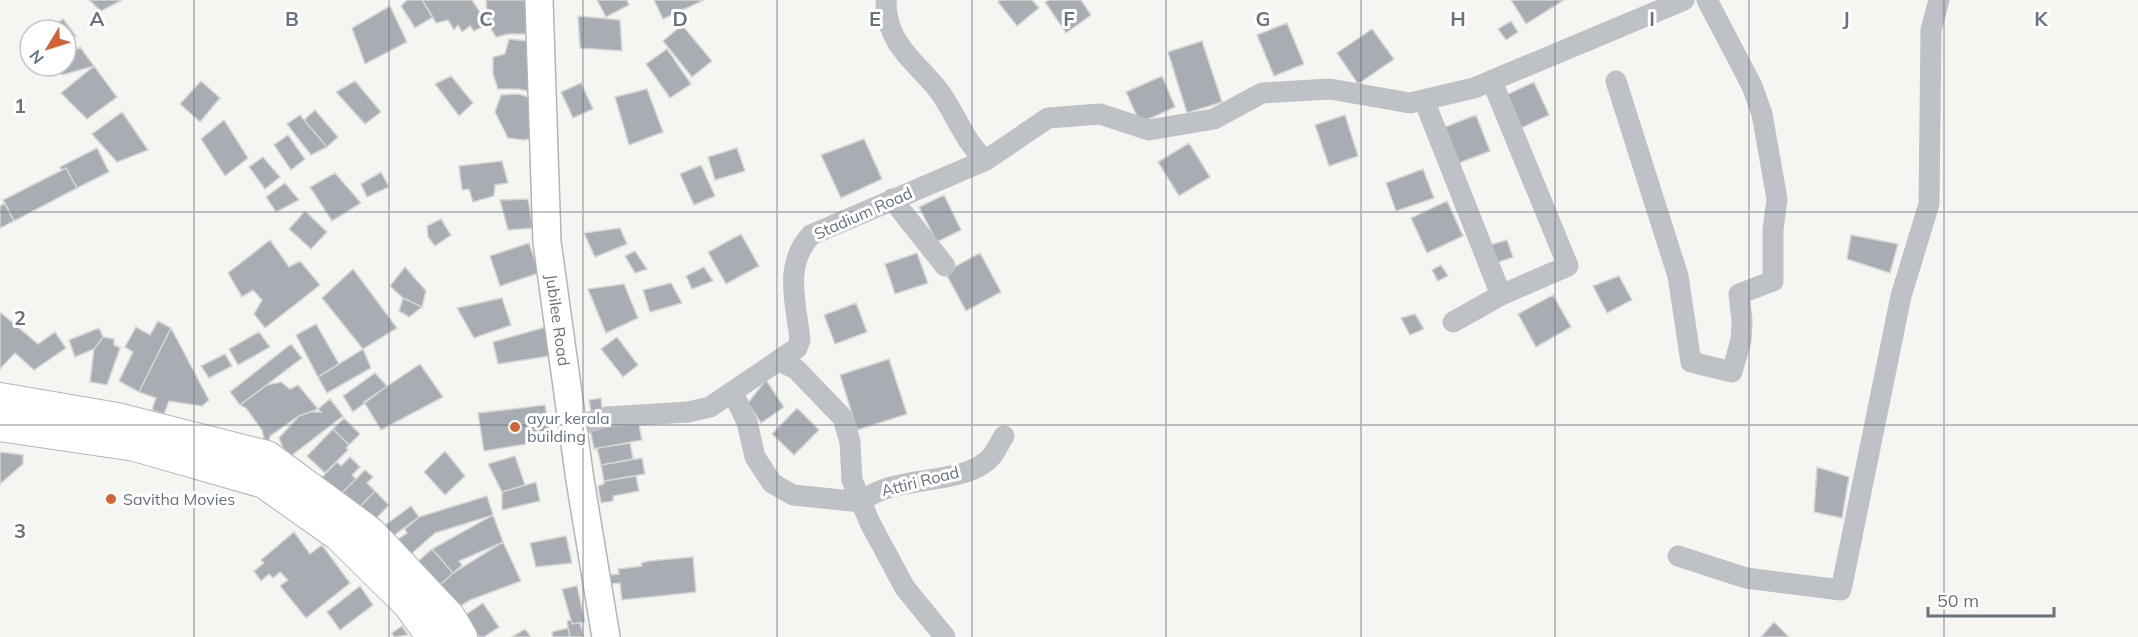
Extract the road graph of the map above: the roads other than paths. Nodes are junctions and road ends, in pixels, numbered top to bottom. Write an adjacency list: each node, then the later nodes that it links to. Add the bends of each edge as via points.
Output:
1 (538, 0): 18 (main road, Jubilee Road, via 547,242)
2 (886, 0): 9 (street, via 893,35 938,89 972,149)
3 (1684, 0): 6 (street, Stadium Road)
4 (1707, 0): 7 (street, via 1758,100 1777,199 1773,281 1739,294 1741,340 1732,372 1691,362 1678,276)
5 (1939, 0): 21 (street, via 1931,30 1929,204 1901,296 1841,590 1746,578)
6 (1492, 81): 8 (street, Stadium Road); 12 (street, via 1568,266)
7 (1616, 81)
8 (1424, 100): 9 (street, Stadium Road, via 1410,103 1330,89 1262,93 1214,119 1149,130 1100,114 1048,118); 12 (street)
9 (986, 160): 10 (street, Stadium Road)
10 (892, 199): 11 (street); 14 (street, Stadium Road, via 811,235 801,245 792,280 800,340 797,348)
11 (945, 266)
12 (1501, 295): 13 (street)
13 (1453, 322)
14 (779, 361): 15 (street, Stadium Road); 20 (street, Attiri Road, via 796,369 843,418 850,442 852,480)
15 (733, 393): 18 (street, Stadium Road, via 710,407 688,412 607,417); 20 (street, Attiri Road, via 747,422 755,457 772,483 793,495)
16 (0, 399): 23 (highway, via 117,418 267,457 370,533 449,617)
17 (0, 425): 22 (highway, via 135,445 264,482 339,536 409,604)
18 (573, 427): 24 (main road, Jubilee Road)
19 (1004, 436): 20 (street, Attiri Road, via 992,456 975,466 944,478 888,487)
20 (861, 502): 25 (street, Attiri Road, via 905,588)
21 (1678, 556)
22 (433, 637)
23 (461, 637)
24 (606, 637)
25 (945, 637)

